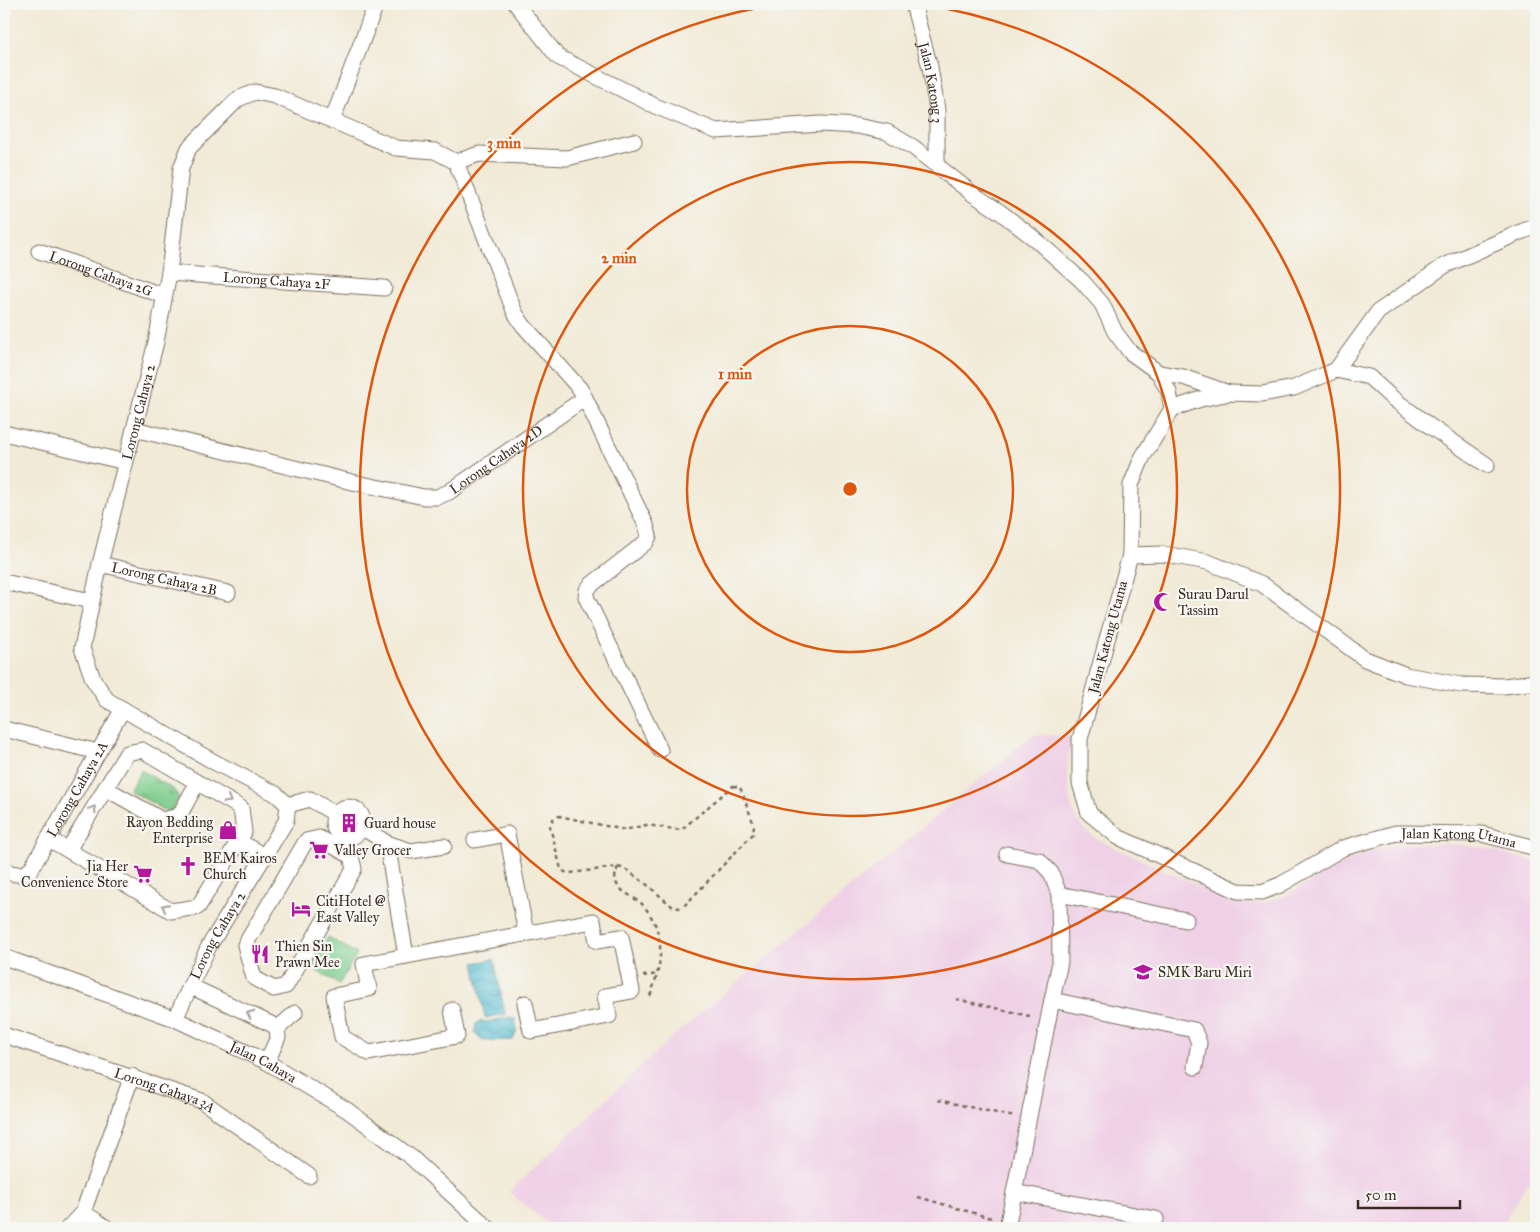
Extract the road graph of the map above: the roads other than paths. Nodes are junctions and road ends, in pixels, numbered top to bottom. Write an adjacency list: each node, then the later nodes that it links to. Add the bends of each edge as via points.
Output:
1 (376, 4): 4 (street)
2 (516, 4): 7 (street, via 558,57 648,103 716,131 821,124 857,126 887,132)
3 (913, 4): 7 (street, Jalan Katong 3, via 930,67 937,110)
4 (332, 121): 6 (street, Lorong Cahaya 2, via 396,148 435,151); 10 (street, Lorong Cahaya 2, via 275,96 255,92 238,99 189,148 181,168)
5 (634, 141): 6 (street, via 567,158 479,154)
6 (456, 162): 16 (street, via 515,313)
7 (937, 165): 14 (street, via 1035,239 1082,281 1102,304 1115,332 1130,352)
8 (1536, 227): 13 (street, via 1444,266 1378,312)
9 (39, 251): 12 (street, Lorong Cahaya 2G)
10 (169, 273): 11 (street, Lorong Cahaya 2F); 12 (street, Lorong Cahaya 2)
11 (384, 288)
12 (164, 296): 18 (street, Lorong Cahaya 2)
13 (1336, 370): 15 (street, via 1294,388 1262,394); 21 (street, via 1369,377 1411,412)
14 (1159, 373): 15 (street, via 1183,377); 17 (street, via 1169,392)
15 (1230, 393): 17 (street)
16 (585, 398): 18 (street, Lorong Cahaya 2D, via 449,492 437,497 352,482); 30 (street, via 649,536 646,542 591,585 586,596)
17 (1172, 409): 22 (street, Jalan Katong Utama, via 1142,458 1131,485)
18 (134, 429): 20 (street, Lorong Cahaya 2)
19 (4, 433): 20 (street)
20 (125, 462): 23 (street, Lorong Cahaya 2)
21 (1487, 465)
22 (1130, 555): 27 (street, via 1163,554 1208,562 1262,584 1365,659 1406,675 1461,685 1504,686); 42 (street, Jalan Katong Utama, via 1080,740 1080,783 1089,814 1118,837 1238,891 1262,892 1343,848 1396,832 1482,834)
23 (100, 564): 25 (street, Lorong Cahaya 2B); 26 (street, Lorong Cahaya 2)
24 (4, 582): 26 (street)
25 (228, 593)
26 (91, 601): 28 (street, Lorong Cahaya 2, via 82,648 93,679 107,700)
27 (1536, 682)
28 (123, 709): 31 (street, Lorong Cahaya 2A); 34 (street, Lorong Cahaya 2, via 276,794)
29 (4, 729): 31 (street)
30 (660, 750)
31 (98, 752): 37 (street, Lorong Cahaya 2A)
32 (197, 783): 33 (street, via 179,816 162,820); 33 (street, via 142,750 126,753); 39 (street, one-way to 39, via 241,808 244,832)
33 (105, 788): 43 (street, one-way to 33)
34 (288, 806): 35 (street, via 310,799); 45 (street, Lorong Cahaya 2, via 286,820)
35 (335, 814): 36 (street, via 342,808 353,807 361,813); 36 (street, via 334,828 341,835 351,837)
36 (362, 828): 40 (street)
37 (49, 839): 43 (street); 46 (street, Lorong Cahaya 2A, via 25,874)
38 (475, 840): 50 (street, via 507,834)
39 (239, 841): 43 (street, one-way to 43, via 198,907 171,911); 45 (street)
40 (387, 843): 41 (street, via 411,852); 51 (street)
41 (444, 846)
42 (1536, 848)
43 (68, 850)
44 (1007, 854): 47 (street, via 1039,860 1052,873)
45 (265, 857): 48 (street, Lorong Cahaya 2)
46 (4, 871)
47 (1059, 894): 49 (street); 54 (street, via 1060,962)
48 (245, 917): 48 (street, via 306,841 320,838 351,856 354,869 286,986 274,989 254,978 245,945); 53 (street, Lorong Cahaya 2, via 210,946)
49 (1186, 920)
50 (526, 934): 51 (street); 55 (street, via 593,921 597,941 621,937 632,991 605,996 609,1016 531,1031)
51 (406, 956): 56 (street, via 364,964 369,989 334,996 342,1037 369,1053 457,1036)
52 (4, 957): 58 (street, Jalan Cahaya)
53 (190, 986): 58 (street, Lorong Cahaya 2); 59 (street, one-way to 53)
54 (1052, 1000): 62 (street, via 1194,1030 1200,1043); 65 (street)
55 (525, 1002)
56 (452, 1010)
57 (295, 1012): 59 (street)
58 (175, 1019): 61 (street, Jalan Cahaya)
59 (277, 1029): 61 (street, via 278,1037)
60 (4, 1034): 63 (street, Lorong Cahaya 3A)
61 (267, 1062): 71 (street, Jalan Cahaya, via 347,1110 404,1152)
62 (1195, 1066)
63 (132, 1076): 64 (street, Lorong Cahaya 3A, via 202,1101); 66 (street)
64 (309, 1176)
65 (1014, 1192): 67 (street); 68 (street)
66 (83, 1212): 69 (street); 70 (street)
67 (1156, 1219)
68 (1008, 1226)
69 (68, 1228)
70 (107, 1228)
71 (488, 1228)

